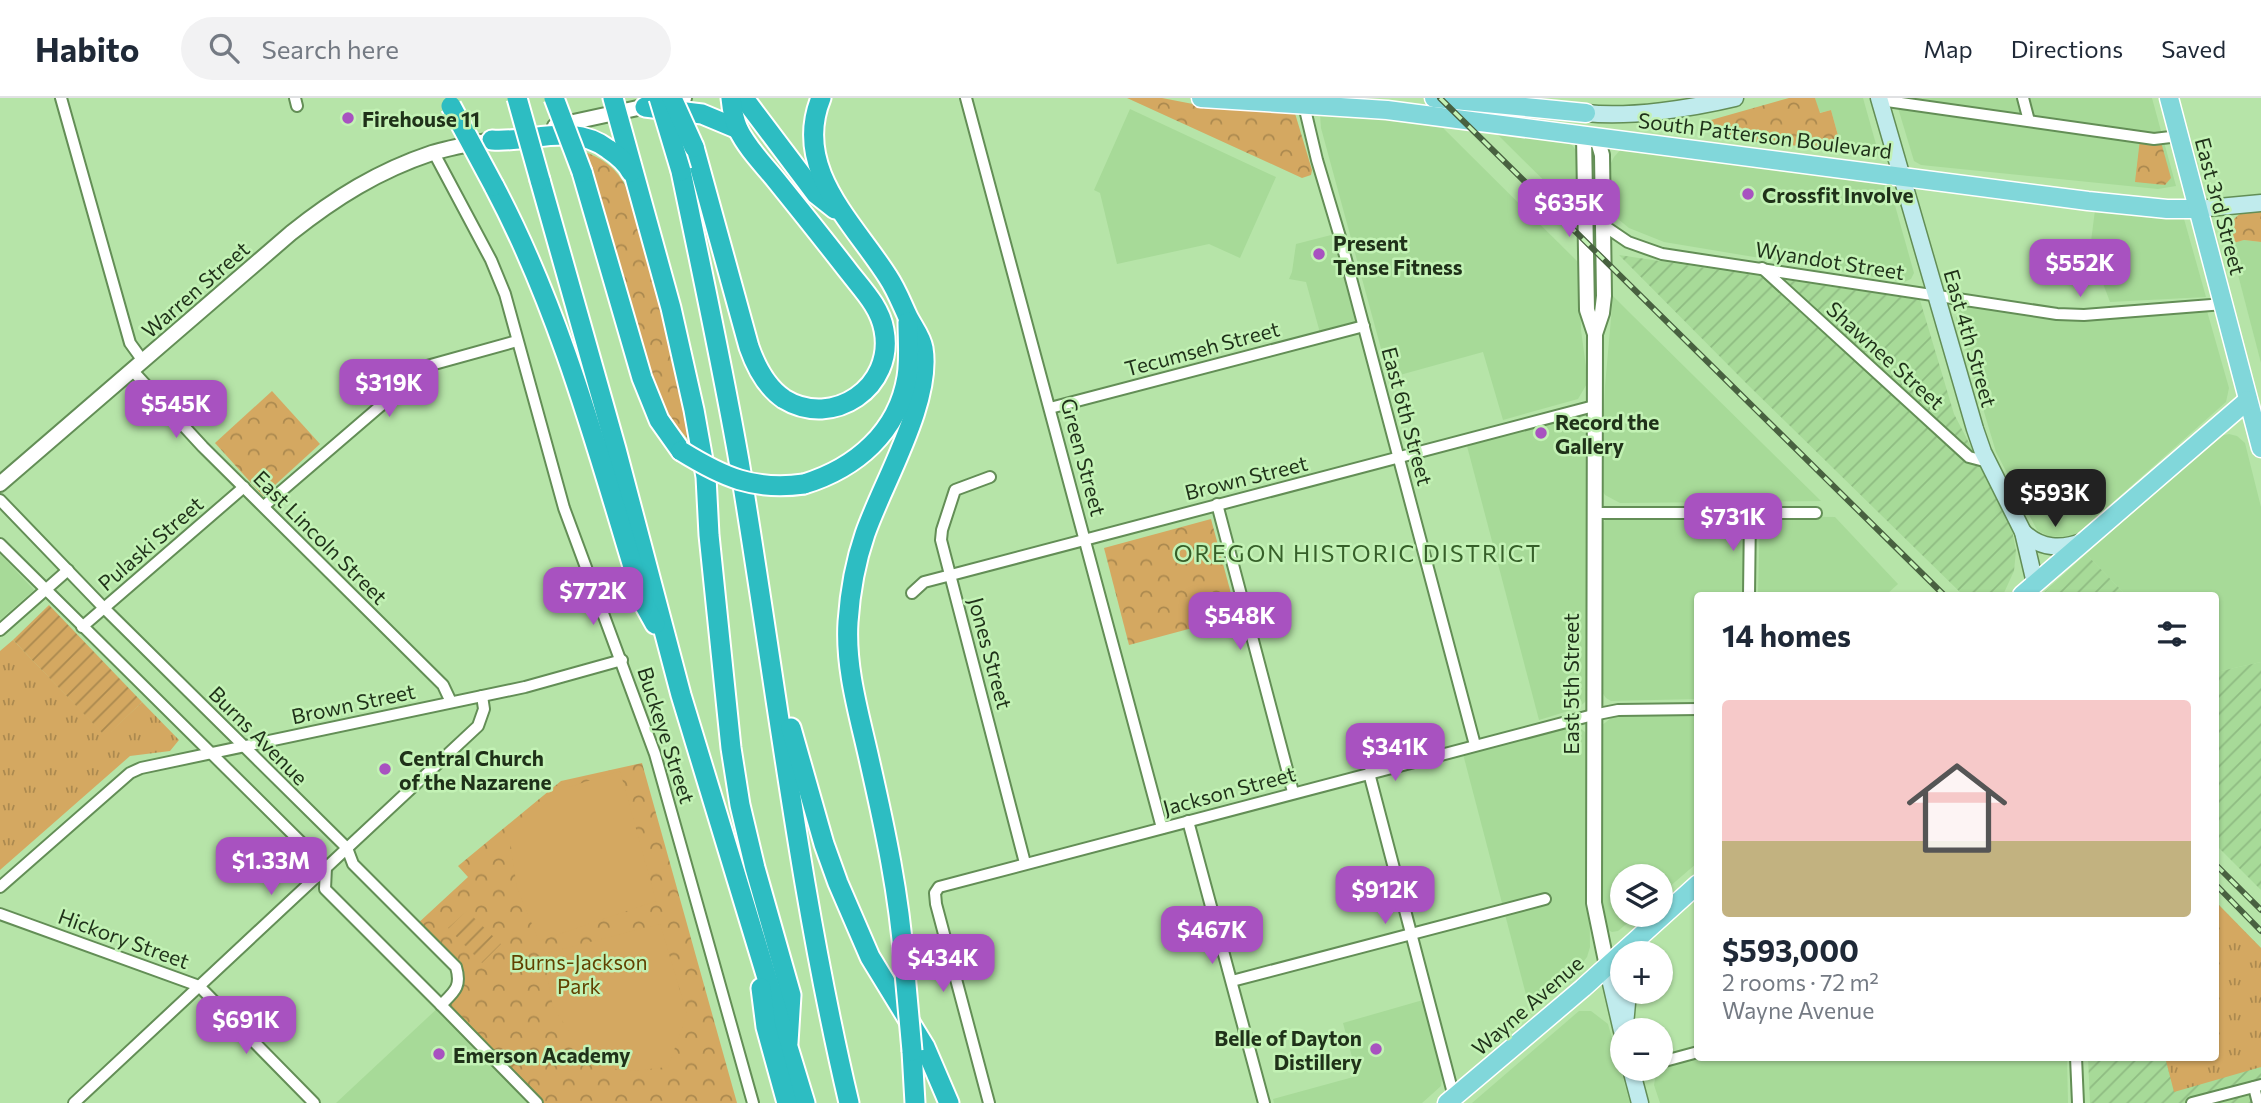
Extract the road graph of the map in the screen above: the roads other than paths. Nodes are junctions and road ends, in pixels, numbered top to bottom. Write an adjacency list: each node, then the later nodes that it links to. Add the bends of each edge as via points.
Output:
1 (61, 98): 41 (street, East Lincoln Street)
2 (517, 98): 70 (highway, bridge)
3 (554, 98): 37 (highway, bridge, via 582,172 642,378 659,420 681,451 743,482 804,484 839,471 872,447 894,416 907,378)
4 (672, 98): 23 (highway, bridge, via 694,148 749,347 762,376 796,405 825,410 850,402 873,383 884,358 884,329 878,313)
5 (684, 98): 18 (street, Warren Street)
6 (731, 98): 23 (highway)
7 (741, 98): 32 (highway, via 816,194)
8 (821, 98): 32 (highway, via 813,122 813,148)
9 (966, 98): 44 (street, Green Street)
10 (1201, 98): 19 (main road, South Patterson Boulevard)
11 (1434, 98): 16 (main road)
12 (1735, 98): 21 (main road, via 1618,114)
13 (2023, 98): 22 (street)
14 (2169, 98): 24 (main road, East 3rd Street)
15 (1880, 99): 22 (street); 28 (main road, East 4th Street)
16 (1480, 100): 21 (main road)
17 (449, 102): 70 (highway, bridge, via 510,216 547,301 645,606)
18 (652, 102): 20 (street, Warren Street); 23 (highway, via 702,114); 71 (highway, bridge, via 681,171 738,459)
19 (1304, 102): 25 (main road, South Patterson Boulevard); 38 (street, East 6th Street)
20 (615, 105): 26 (street, Warren Street); 29 (highway)
21 (1585, 105): 25 (main road, East 5th Street)
22 (2029, 121): 24 (street, via 2154,139)
23 (738, 129)
24 (2179, 136): 31 (main road, East 3rd Street)
25 (1591, 137): 28 (main road, South Patterson Boulevard); 33 (street, East 5th Street, via 1602,155); 39 (street, East 5th Street, via 1587,310)
26 (492, 140): 27 (street, Warren Street); 29 (highway, via 579,135 616,155)
27 (435, 153): 40 (street, Buckeye Street, via 495,269); 41 (street, Warren Street, via 375,176 327,205)
28 (1902, 176): 31 (main road, South Patterson Boulevard, via 2128,205); 35 (main road, East 4th Street)
29 (636, 181): 100 (highway, via 682,353 706,477 731,748 755,868 791,995)
30 (2261, 203): 31 (main road)
31 (2197, 209): 36 (main road, East 3rd Street)
32 (841, 214): 37 (highway, via 888,276)
33 (1603, 225): 34 (street, Wyandot Street, via 1628,242 1662,254); 39 (street, East 5th Street, via 1604,296)
34 (1762, 268): 35 (street, Wyandot Street); 47 (street, Shawnee Street, via 1969,457)
35 (1938, 297): 36 (street, Wyandot Street, via 2084,315); 47 (main road, East 4th Street)
36 (2224, 304): 42 (main road, East 3rd Street)
37 (908, 318): 114 (highway, bridge, via 923,347 918,403 860,550 848,627 852,683 895,875)
38 (1364, 326): 44 (street, Tecumseh Street); 46 (street, East 6th Street)
39 (1595, 334): 43 (street, East 5th Street)
40 (517, 341): 53 (street, via 427,366); 72 (street, Buckeye Street, via 564,508)
41 (137, 366): 49 (street, Warren Street); 50 (street, East Lincoln Street)
42 (2249, 400): 45 (main road, East 3rd Street); 59 (main road)
43 (1594, 406): 46 (street, Brown Street); 55 (street, East 5th Street)
44 (1050, 408): 58 (street, Green Street)
45 (2261, 448)
46 (1399, 457): 52 (street, Brown Street); 77 (street, East 6th Street)
47 (1987, 462): 57 (main road, East 4th Street)
48 (990, 477): 62 (street, Jones Street, via 955,490 941,540)
49 (0, 484)
50 (244, 487): 53 (street, East Lincoln Street); 67 (street, Pulaski Street)
51 (0, 500): 61 (street, Burns Avenue)
52 (1217, 504): 58 (street, Brown Street); 81 (street)
53 (264, 506): 74 (street, East Lincoln Street, via 443,685)
54 (1750, 512): 55 (street); 56 (street); 65 (street)
55 (1594, 513): 76 (street, East 5th Street)
56 (1816, 513)
57 (2023, 532): 59 (main road, via 2036,543 2054,547); 63 (main road, East 4th Street)
58 (1086, 539): 62 (street, Brown Street); 83 (street, Green Street)
59 (2084, 541): 63 (main road)
60 (0, 544): 64 (street)
61 (68, 570): 64 (street); 67 (street, Burns Avenue)
62 (951, 575): 66 (street, Brown Street, via 924,582); 85 (street, Jones Street)
63 (2028, 589)
64 (46, 590): 68 (street); 69 (street)
65 (1749, 592)
66 (912, 593)
67 (104, 608): 68 (street, Pulaski Street); 78 (street, Burns Avenue)
68 (82, 627): 79 (street)
69 (0, 630)
70 (670, 651): 94 (highway)
71 (770, 657): 113 (highway, via 820,975); 115 (highway, via 838,883 870,957 925,1047)
72 (622, 660): 73 (street, Brown Street); 110 (street, Buckeye Street, via 655,754)
73 (482, 696): 74 (street, Brown Street); 84 (street, via 484,709 478,726)
74 (451, 702): 78 (street, Brown Street)
75 (1694, 709): 76 (street, Jackson Street, via 1618,710)
76 (1593, 715): 77 (street, Jackson Street); 95 (street, East 5th Street, via 1594,903)
77 (1475, 745): 80 (street, Jackson Street)
78 (243, 746): 79 (street, Brown Street); 84 (street, Burns Avenue)
79 (209, 753): 86 (street); 87 (street, Brown Street, via 130,773)
80 (1369, 773): 81 (street, Jackson Street); 92 (street)
81 (1293, 792): 82 (street, Jackson Street)
82 (1188, 821): 83 (street, Jackson Street); 96 (street)
83 (1162, 828): 85 (street, Jackson Street)
84 (347, 848): 86 (street); 98 (street, Burns Avenue, via 353,864 456,967 460,979)
85 (1025, 863): 116 (street, Jackson Street, via 938,888 936,904)
86 (326, 867): 97 (street); 98 (street, via 325,889)
87 (0, 887)
88 (1694, 887): 91 (main road, Wayne Avenue)
89 (1545, 899): 92 (street)
90 (0, 914): 97 (street, Hickory Street)
91 (1646, 929): 93 (main road); 95 (main road, Wayne Avenue)
92 (1411, 935): 96 (street); 106 (street)
93 (1642, 941)
94 (754, 942): 100 (highway); 111 (highway, via 766,1027)
95 (1607, 966): 99 (main road, East 5th Street); 106 (main road, Wayne Avenue)
96 (1232, 981): 117 (street)
97 (199, 986): 107 (street); 108 (street, Hickory Street)
98 (441, 1005): 109 (street)
99 (1620, 1018)
100 (788, 1043): 112 (highway)
101 (1694, 1053): 102 (street)
102 (1673, 1059)
103 (2076, 1061): 119 (street)
104 (1635, 1081): 118 (main road)
105 (2258, 1086): 120 (street); 121 (street)
106 (1451, 1100)
107 (80, 1101)
108 (314, 1103)
109 (537, 1103)
110 (753, 1103)
111 (787, 1103)
112 (804, 1103)
113 (849, 1103)
114 (915, 1103)
115 (948, 1103)
116 (989, 1103)
117 (1264, 1103)
118 (1640, 1103)
119 (2078, 1103)
120 (2193, 1103)
121 (2258, 1103)

